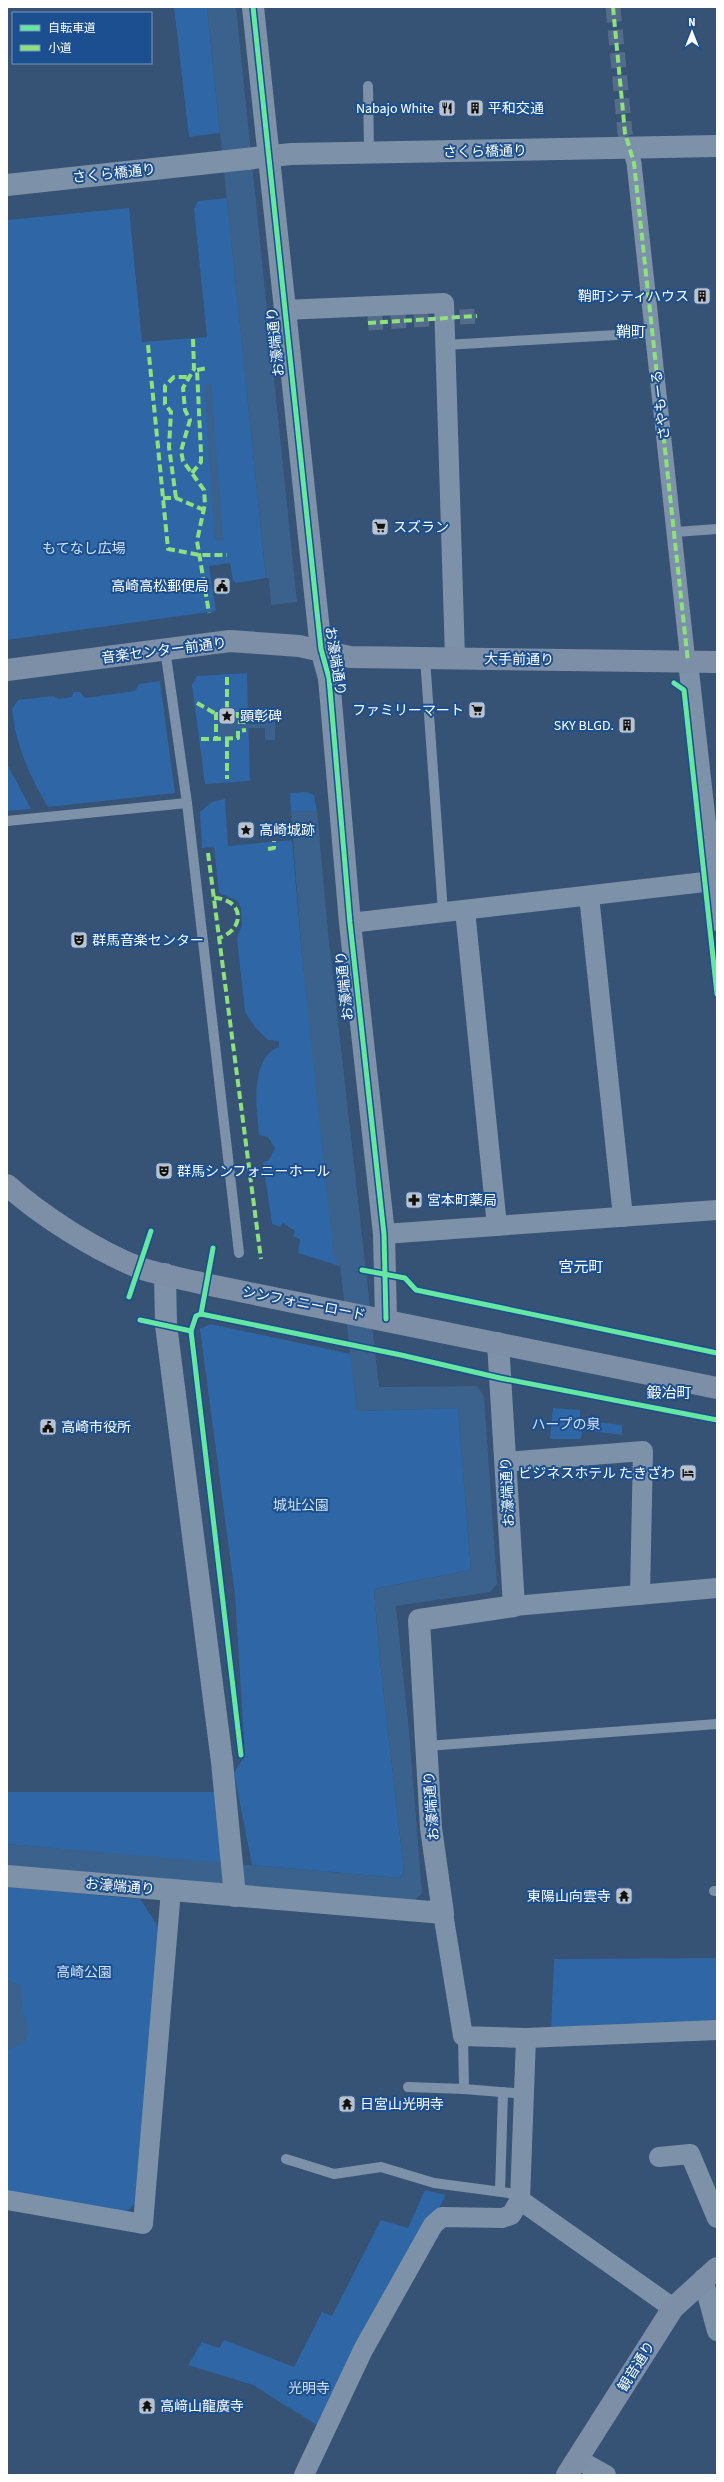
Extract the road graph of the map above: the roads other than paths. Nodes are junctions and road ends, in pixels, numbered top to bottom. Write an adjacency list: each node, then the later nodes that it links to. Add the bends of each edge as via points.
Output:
1 (253, 7): 6 (street, お濠端通り)
2 (368, 86): 5 (lane)
3 (717, 146): 4 (street, さくら橋通り)
4 (630, 149): 5 (street, さくら橋通り); 9 (street, さやもーる, via 634,164)
5 (369, 153): 6 (street, さくら橋通り, via 291,154)
6 (260, 158): 7 (street, さくら橋通り); 8 (street, お濠端通り)
7 (7, 185)
8 (284, 310): 10 (street, via 444,303); 14 (street, お濠端通り)
9 (651, 334): 10 (lane); 12 (street, さやもーる)
10 (445, 345): 16 (street)
11 (717, 529): 12 (lane)
12 (675, 532): 17 (street, さやもーる)
13 (165, 649): 14 (main road, 音楽センター前通り, via 230,640); 19 (main road, 音楽センター前通り); 20 (lane)
14 (321, 649): 15 (main road, 大手前通り, via 350,657); 27 (street, お濠端通り, via 329,678)
15 (425, 658): 16 (main road, 大手前通り); 25 (lane)
16 (455, 658): 17 (main road, 大手前通り)
17 (688, 662): 18 (main road, 大手前通り); 22 (street)
18 (717, 662)
19 (7, 670)
20 (187, 803): 21 (lane); 33 (lane)
21 (7, 821)
22 (712, 881): 23 (street); 26 (street)
23 (589, 896): 24 (street); 30 (street)
24 (465, 910): 25 (street); 31 (street)
25 (443, 912): 27 (street)
26 (717, 921)
27 (350, 923): 32 (street, お濠端通り)
28 (7, 1185): 34 (main road, シンフォニーロード, via 23,1200 62,1227 140,1268)
29 (717, 1210): 30 (street)
30 (623, 1217): 31 (street)
31 (498, 1226): 32 (street)
32 (384, 1234): 35 (street, お濠端通り)
33 (239, 1253)
34 (165, 1274): 35 (main road, シンフォニーロード); 46 (street, via 166,1325 222,1762)
35 (386, 1319): 36 (main road, シンフォニーロード)
36 (498, 1343): 37 (main road, シンフォニーロード); 38 (street, お濠端通り)
37 (717, 1388)
38 (505, 1462): 40 (street, via 644,1451); 41 (street, お濠端通り)
39 (717, 1588): 40 (street)
40 (640, 1595): 41 (street)
41 (514, 1606): 43 (street, お濠端通り, via 419,1620)
42 (717, 1724): 43 (lane)
43 (427, 1746): 47 (street, お濠端通り, via 431,1828)
44 (7, 1876): 45 (street, お濠端通り)
45 (171, 1890): 46 (street, お濠端通り); 58 (street, via 143,2224)
46 (234, 1891): 47 (street, お濠端通り)
47 (443, 1913): 49 (street)
48 (717, 2030): 50 (street)
49 (463, 2036): 50 (street); 52 (lane)
50 (526, 2038): 54 (street)
51 (408, 2087): 52 (lane)
52 (464, 2089): 53 (lane)
53 (504, 2092): 54 (lane); 57 (lane)
54 (525, 2094): 59 (street)
55 (659, 2157): 60 (street, via 690,2154)
56 (286, 2159): 57 (lane, via 334,2174 381,2166 434,2184)
57 (500, 2191): 59 (lane)
58 (7, 2200)
59 (520, 2200): 62 (street); 65 (street, via 511,2215 502,2218 442,2217 433,2225 363,2350)
60 (717, 2218)
61 (710, 2273): 62 (main road, 観音通り); 63 (street)
62 (672, 2308): 64 (main road, 観音通り)
63 (717, 2331)
64 (572, 2467): 66 (street)
65 (304, 2475)
66 (606, 2475)

